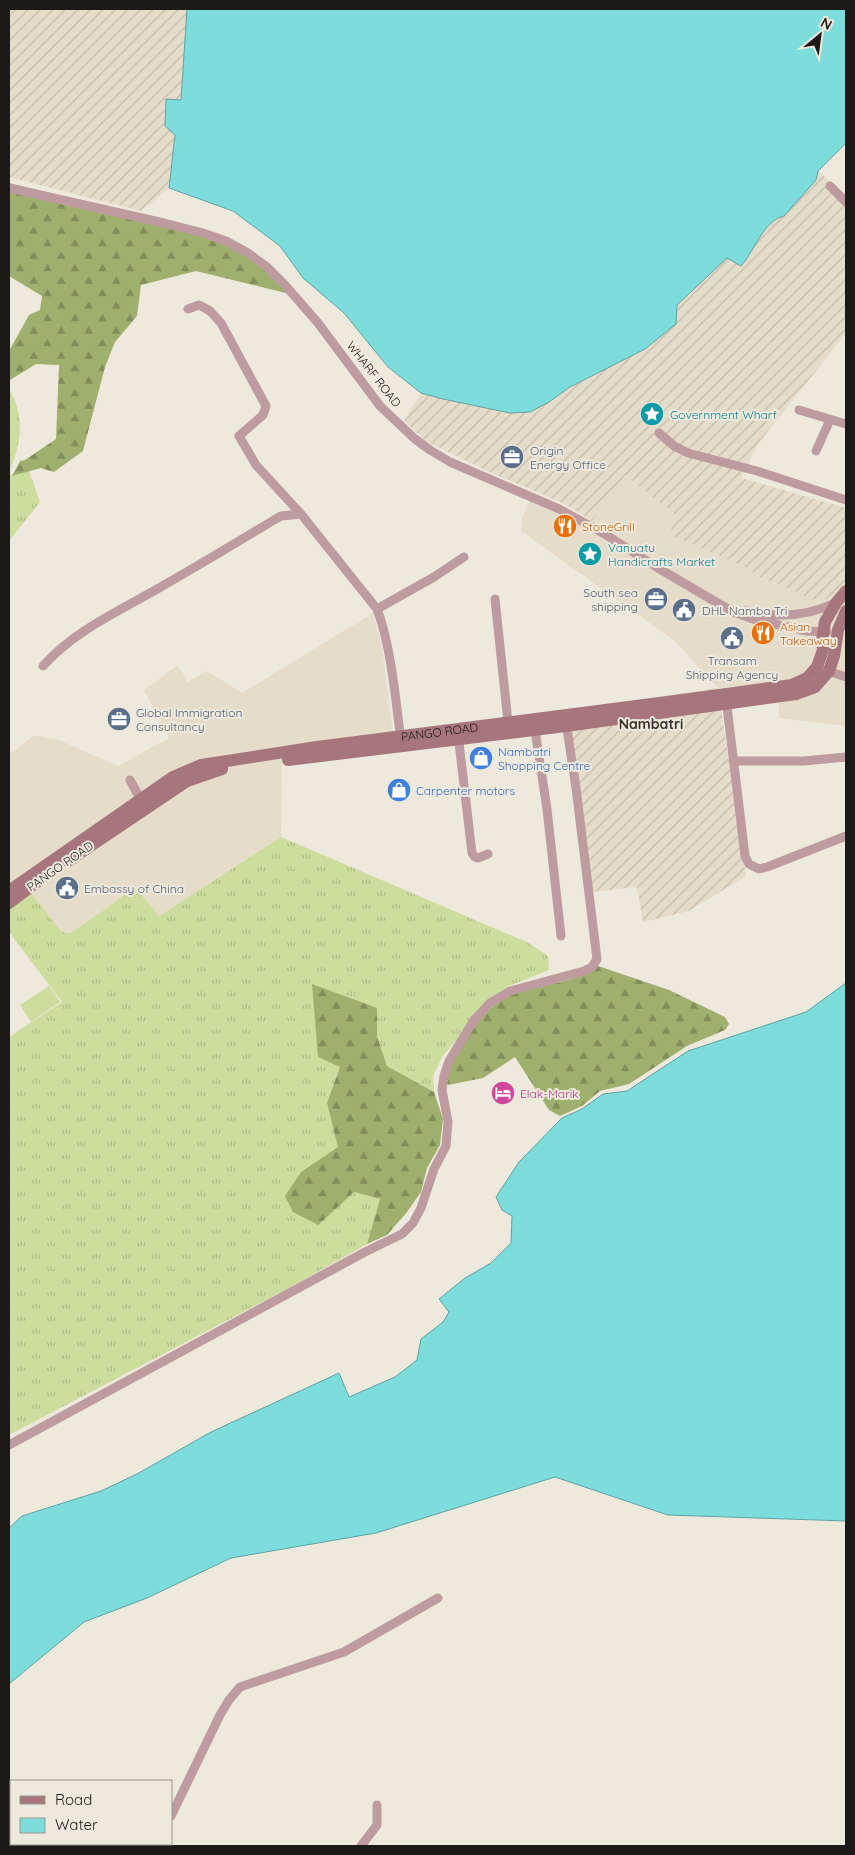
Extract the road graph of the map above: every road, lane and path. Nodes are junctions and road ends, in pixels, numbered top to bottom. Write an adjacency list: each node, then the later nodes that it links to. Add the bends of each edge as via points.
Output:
1 (830, 186): 3 (street)
2 (9, 188): 15 (street, WHARF ROAD, via 203,232 248,253 285,285 380,406 415,439 450,462 581,520)
3 (846, 202)
4 (188, 308): 11 (street, via 199,305 221,323 266,408 263,416 240,433 239,438 256,465)
5 (799, 410): 6 (street)
6 (830, 420): 7 (street); 9 (street)
7 (846, 424)
8 (660, 433): 10 (street, via 688,453)
9 (816, 451)
10 (846, 500)
11 (301, 514): 17 (street); 21 (street, via 281,516 86,629 61,647)
12 (464, 557): 17 (street)
13 (846, 590): 16 (street)
14 (495, 599): 26 (street)
15 (719, 604): 18 (street, WHARF ROAD, via 781,616); 20 (street, WHARF ROAD, via 756,620)
16 (841, 607): 18 (street); 19 (street)
17 (377, 609): 29 (street, via 382,622)
18 (824, 612): 19 (street); 20 (street)
19 (839, 628): 20 (street, WHARF ROAD); 22 (street, via 834,656)
20 (823, 633): 22 (street)
21 (43, 666)
22 (823, 669): 23 (street); 24 (street, PANGO ROAD, via 802,682)
23 (846, 677)
24 (726, 698): 25 (street, PANGO ROAD, via 676,701); 31 (street)
25 (565, 720): 27 (street, PANGO ROAD); 39 (street, via 597,960 584,971 510,991 490,1003 474,1020 444,1076 442,1090 448,1122 446,1146 413,1223 402,1234)
26 (508, 722): 27 (street, PANGO ROAD); 28 (street, PANGO ROAD)
27 (534, 725): 28 (street, PANGO ROAD); 38 (street)
28 (458, 734): 29 (street, PANGO ROAD); 35 (street, via 472,852 478,858)
29 (400, 741): 33 (street, PANGO ROAD, via 317,747 201,765 173,778)
30 (846, 757): 31 (street)
31 (733, 761): 34 (street, via 745,856 753,867 767,867)
32 (130, 780): 33 (street)
33 (143, 804): 36 (street, PANGO ROAD); 37 (street, PANGO ROAD)
34 (846, 836)
35 (488, 854)
36 (9, 891)
37 (9, 902)
38 (561, 936)
39 (9, 1445)
40 (438, 1598): 42 (street, via 344,1652 240,1687 220,1714)
41 (377, 1805): 43 (street, via 377,1825)
42 (172, 1814)
43 (361, 1846)

